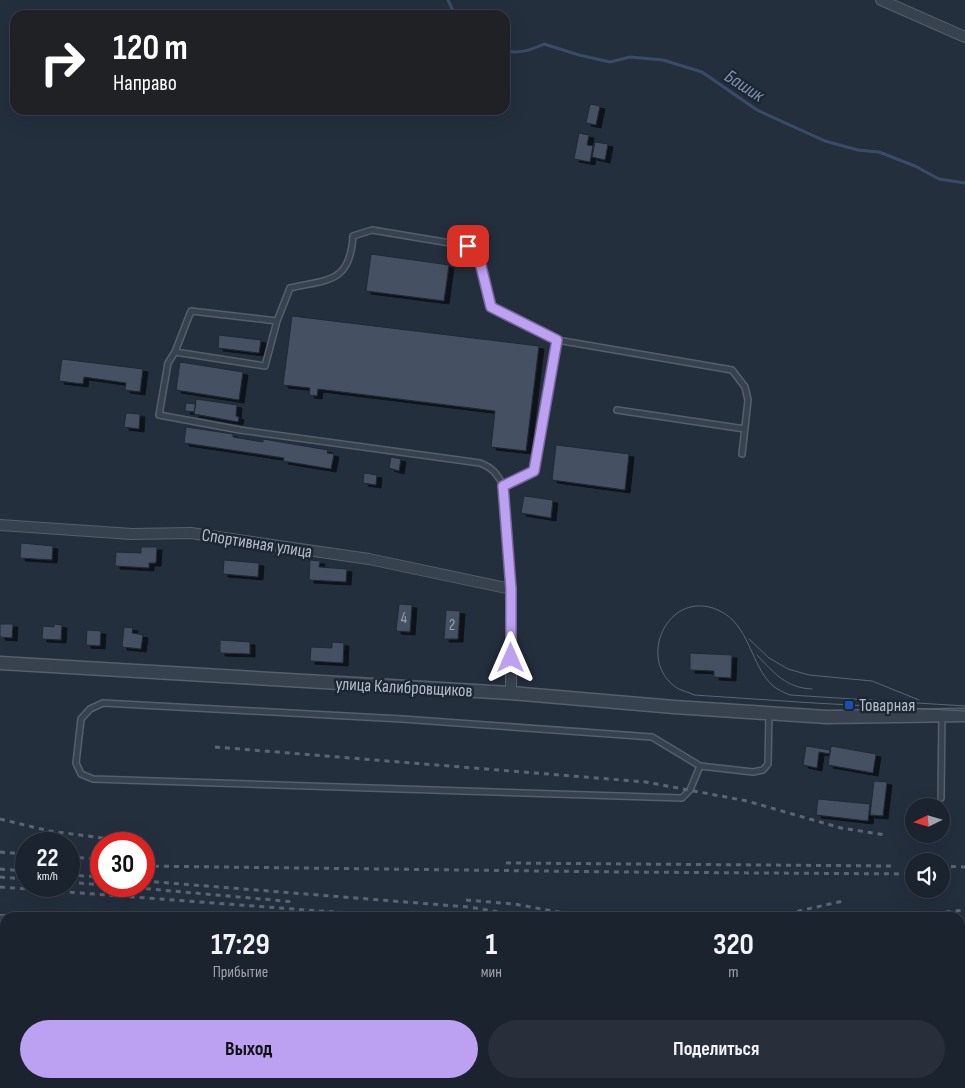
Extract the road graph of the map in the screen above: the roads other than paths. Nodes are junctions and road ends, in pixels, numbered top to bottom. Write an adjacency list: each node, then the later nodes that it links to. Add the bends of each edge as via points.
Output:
1 (881, 0): 2 (street)
2 (965, 38)
3 (277, 321): 4 (lane, via 290,288 335,277 347,266 352,236 372,230 468,246 480,262 491,307); 5 (lane, via 190,311); 5 (lane, via 265,366)
4 (557, 340): 7 (lane, via 732,370 745,386 748,400); 9 (lane, via 534,471)
5 (175, 352): 9 (lane, via 168,363 159,415 240,430 480,463 490,466)
6 (617, 410): 7 (lane)
7 (745, 430): 8 (lane)
8 (742, 454)
9 (503, 486): 11 (lane)
10 (0, 525): 11 (street, Спортивная улица, via 132,534 192,533 368,560)
11 (511, 589): 13 (street)
12 (0, 663): 13 (street, улица Калибровщиков)
13 (510, 693): 14 (street, улица Калибровщиков)
14 (770, 713): 16 (street, улица Калибровщиков, via 827,717); 17 (lane, via 768,764 763,770 753,772)
15 (962, 713): 16 (street, улица Калибровщиков)
16 (942, 715): 18 (lane)
17 (700, 766): 17 (lane, via 690,790 682,798 93,779 81,774 76,763 81,719 90,709 103,703 402,719 652,737)
18 (941, 798)

